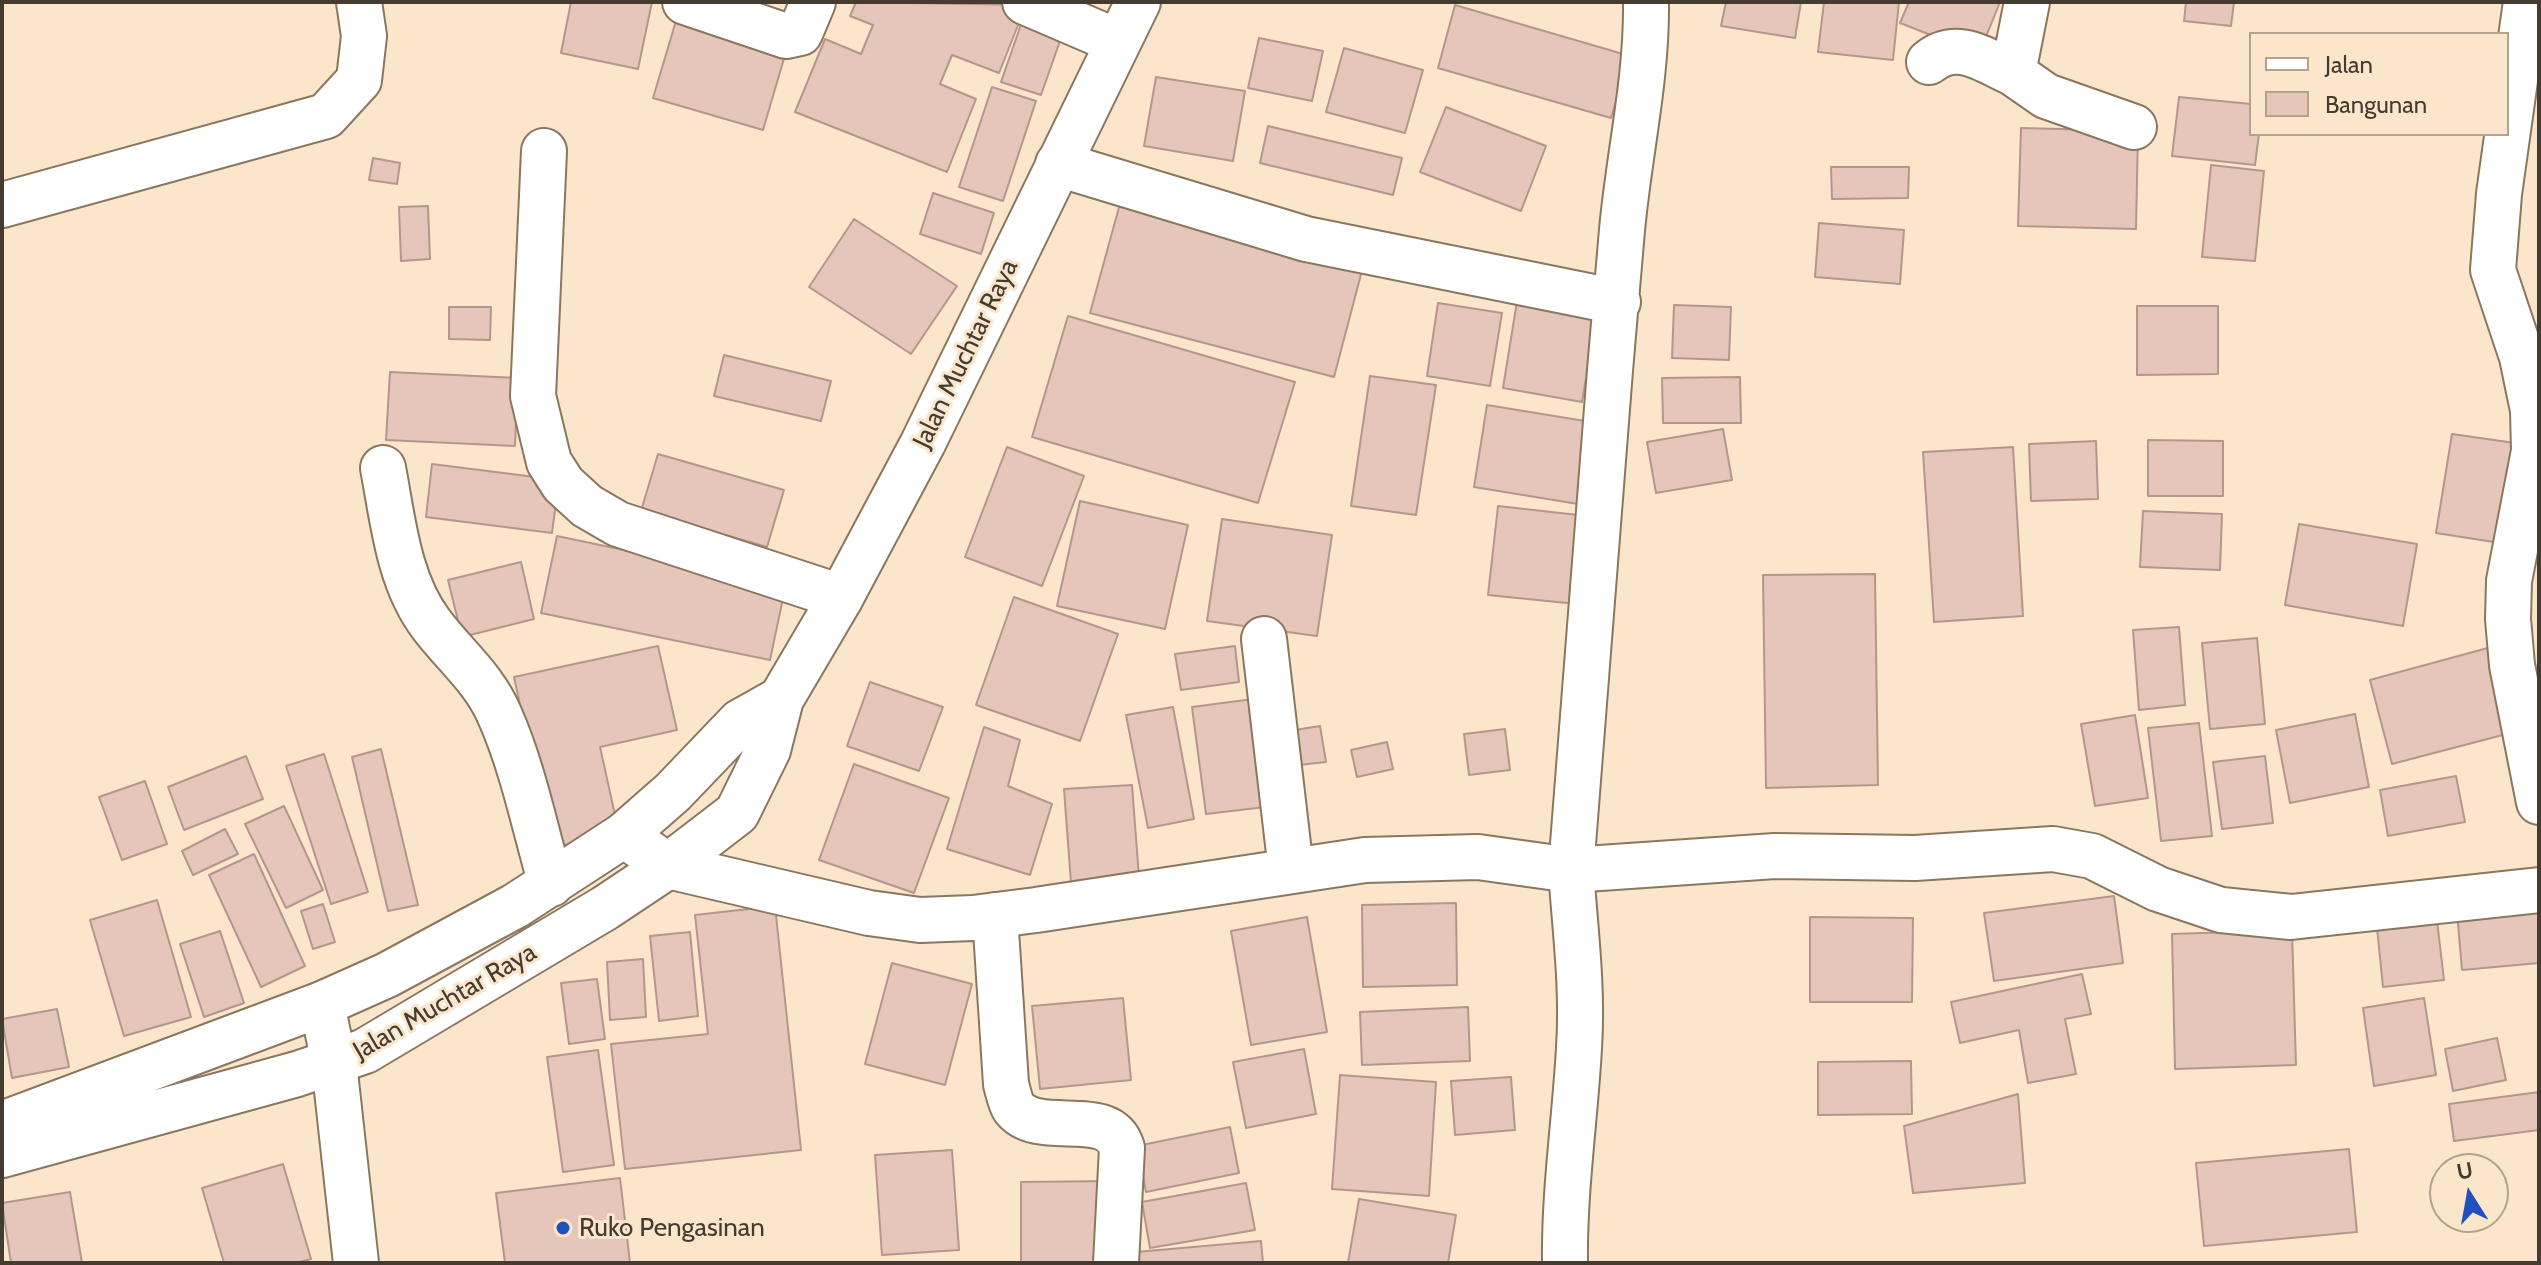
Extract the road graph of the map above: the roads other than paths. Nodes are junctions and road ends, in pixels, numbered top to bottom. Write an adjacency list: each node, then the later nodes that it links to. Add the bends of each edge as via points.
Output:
1 (359, 2): 17 (main road, via 364,36 359,80 326,116)
2 (685, 2): 3 (main road, via 786,36 800,33)
3 (813, 2)
4 (1025, 2): 9 (main road)
5 (1138, 2): 9 (main road, Jalan Muchtar Raya)
6 (1646, 2): 18 (main road, via 1645,62 1622,229)
7 (2027, 2): 11 (main road)
8 (2526, 2): 12 (main road)
9 (1116, 41): 16 (main road, Jalan Muchtar Raya)
10 (1929, 62): 11 (main road, via 1941,52 1963,50)
11 (2013, 73): 13 (main road, via 2046,96)
12 (2509, 122)
13 (2134, 127)
14 (2507, 136): 23 (main road, via 2493,270 2522,357 2533,410 2534,451 2509,581 2508,619)
15 (544, 151): 20 (main road, via 533,396 549,462 563,484 618,524)
16 (1058, 164): 18 (main road, via 1306,239); 20 (main road, Jalan Muchtar Raya, via 961,369)
17 (2, 205)
18 (1618, 302): 27 (main road)
19 (383, 468): 28 (main road, via 399,552 415,595 430,623 486,687 501,717)
20 (841, 597): 22 (main road, Jalan Muchtar Raya)
21 (1264, 639): 26 (main road)
22 (781, 699): 24 (main road, Jalan Muchtar Raya, via 740,722); 25 (main road, Jalan Muchtar Raya, via 768,750 737,813)
23 (2539, 802)
24 (624, 835): 25 (main road); 28 (main road, Jalan Muchtar Raya)
25 (668, 866): 30 (main road, via 869,913 920,920); 32 (main road, Jalan Muchtar Raya, via 402,1030)
26 (1291, 870): 27 (main road, via 1365,860 1478,857); 30 (main road)
27 (1571, 870): 29 (main road, via 1775,856 1915,858 2053,849 2092,856 2158,889 2221,910 2291,917); 37 (main road, via 1580,1003)
28 (551, 884): 31 (main road, Jalan Muchtar Raya, via 387,975)
29 (2539, 890)
30 (995, 915): 36 (main road, via 1006,1084 1013,1107 1027,1119 1105,1128 1119,1138)
31 (322, 1004): 32 (main road); 33 (main road, Jalan Muchtar Raya)
32 (334, 1063): 34 (main road, Jalan Muchtar Raya); 35 (main road)
33 (2, 1124)
34 (2, 1155)
35 (356, 1263)
36 (1116, 1263)
37 (1565, 1263)

